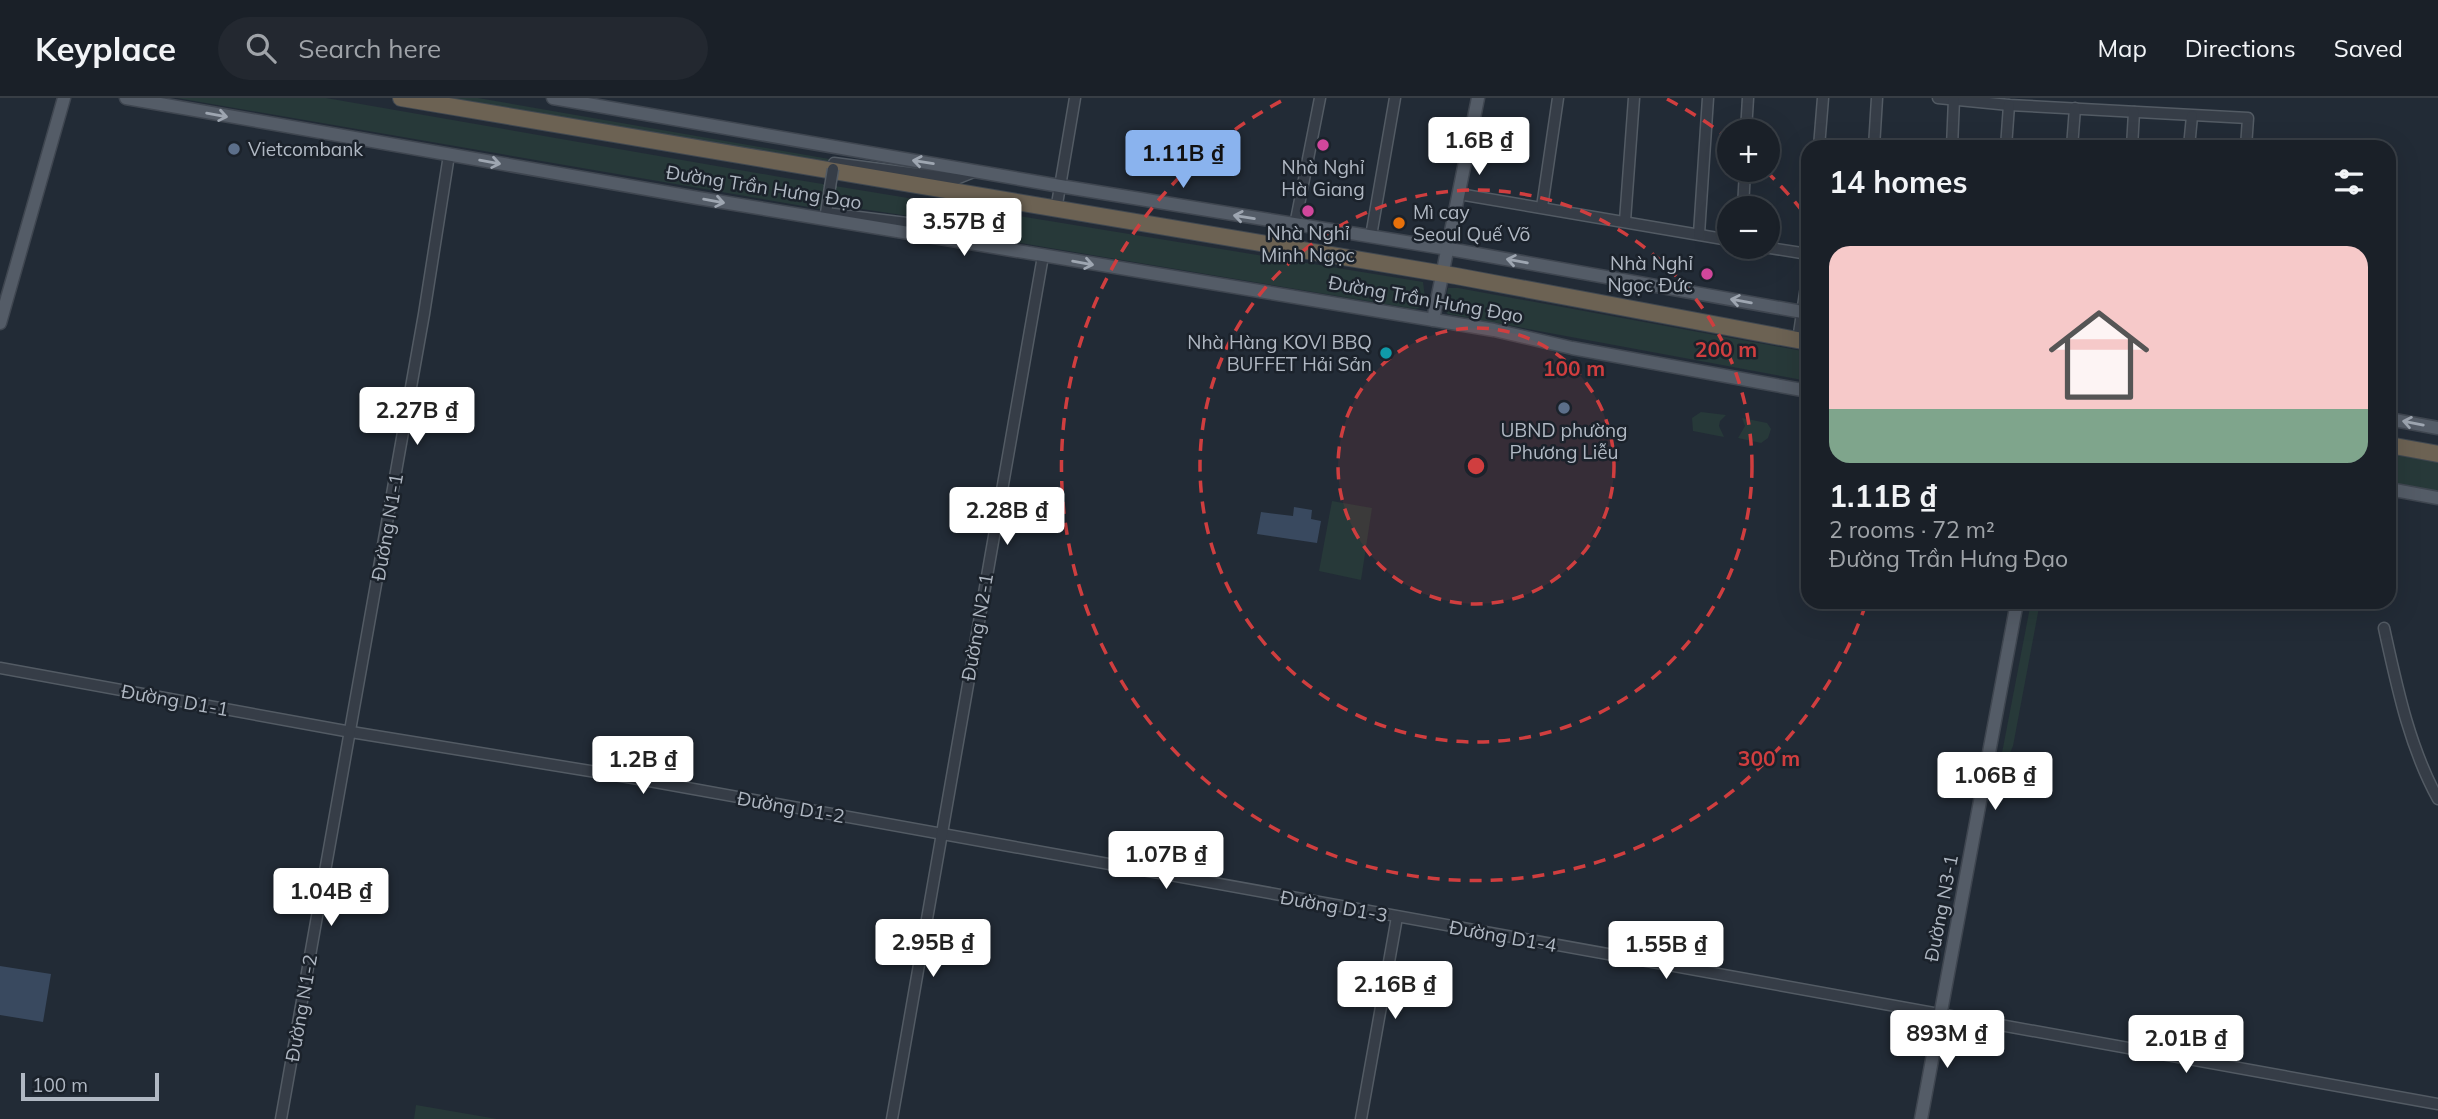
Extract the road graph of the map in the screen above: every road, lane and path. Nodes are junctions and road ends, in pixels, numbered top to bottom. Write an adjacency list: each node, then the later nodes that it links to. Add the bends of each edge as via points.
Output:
1 (64, 98): 49 (main road)
2 (126, 98): 30 (main road, Đường Trần Hưng Đạo, one-way to 30)
3 (401, 98): 35 (highway, Đường Trần Hưng Đạo)
4 (552, 98): 31 (main road, one-way to 4)
5 (1075, 98): 32 (street)
6 (1320, 98): 37 (street)
7 (1395, 98): 39 (street)
8 (1478, 98): 33 (main road)
9 (1558, 98): 34 (street)
10 (1634, 98): 36 (street)
11 (1707, 98): 38 (street)
12 (1748, 98): 21 (street)
13 (1823, 98): 22 (street)
14 (1877, 98): 23 (street)
15 (1938, 98): 16 (street)
16 (1954, 99): 17 (street); 24 (street)
17 (2009, 105): 18 (street); 25 (street)
18 (2076, 108): 19 (street); 26 (street)
19 (2134, 112): 20 (street); 27 (street)
20 (2192, 116): 28 (street); 29 (street, via 2248,118)
21 (1747, 119)
22 (1820, 140)
23 (1874, 140)
24 (1952, 140)
25 (2006, 140)
26 (2074, 140)
27 (2132, 140)
28 (2190, 140)
29 (2246, 140)
30 (449, 155): 41 (main road, Đường Trần Hưng Đạo, one-way to 41); 61 (street, Đường N1-1)
31 (978, 171): 32 (main road); 41 (street, bridge, via 956,179 834,163 826,213 939,227)
32 (1060, 186): 35 (street); 37 (main road, one-way to 32)
33 (1459, 194): 34 (street); 42 (main road)
34 (1542, 207): 36 (street)
35 (1056, 210): 46 (highway, Đường Trần Hưng Đạo)
36 (1625, 221): 38 (street)
37 (1295, 225): 39 (main road)
38 (1699, 234): 40 (street)
39 (1371, 236): 42 (main road)
40 (1717, 238)
41 (964, 241): 45 (main road, Đường Trần Hưng Đạo)
42 (1449, 249): 46 (main road); 47 (main road, one-way to 42)
43 (1780, 250): 44 (street)
44 (1801, 253)
45 (1043, 256): 48 (main road, Đường Trần Hưng Đạo, one-way to 48); 63 (street, Đường N2-1)
46 (1441, 274): 48 (main road); 50 (highway, Đường Trần Hưng Đạo)
47 (1801, 312)
48 (1433, 320): 51 (main road, Đường Trần Hưng Đạo)
49 (0, 323)
50 (1801, 341)
51 (1801, 390)
52 (2396, 420): 53 (main road, one-way to 52)
53 (2438, 428)
54 (2396, 447): 55 (highway)
55 (2438, 454)
56 (2396, 490): 57 (main road)
57 (2438, 498)
58 (2016, 609): 65 (main road, Đường N3-1)
59 (2384, 628): 62 (street, via 2410,737)
60 (0, 668): 61 (street, Đường D1-1)
61 (351, 732): 63 (street, Đường D1-2); 67 (street, Đường N1-2)
62 (2438, 799)
63 (940, 834): 64 (street, Đường D1-3); 68 (street, Đường N2-1)
64 (1396, 917): 65 (street, Đường D1-4); 69 (street)
65 (1940, 1015): 66 (street, Đường D1-4); 70 (main road, Đường N3-1)
66 (2438, 1104)
67 (281, 1119)
68 (892, 1119)
69 (1362, 1119)
70 (1921, 1119)

